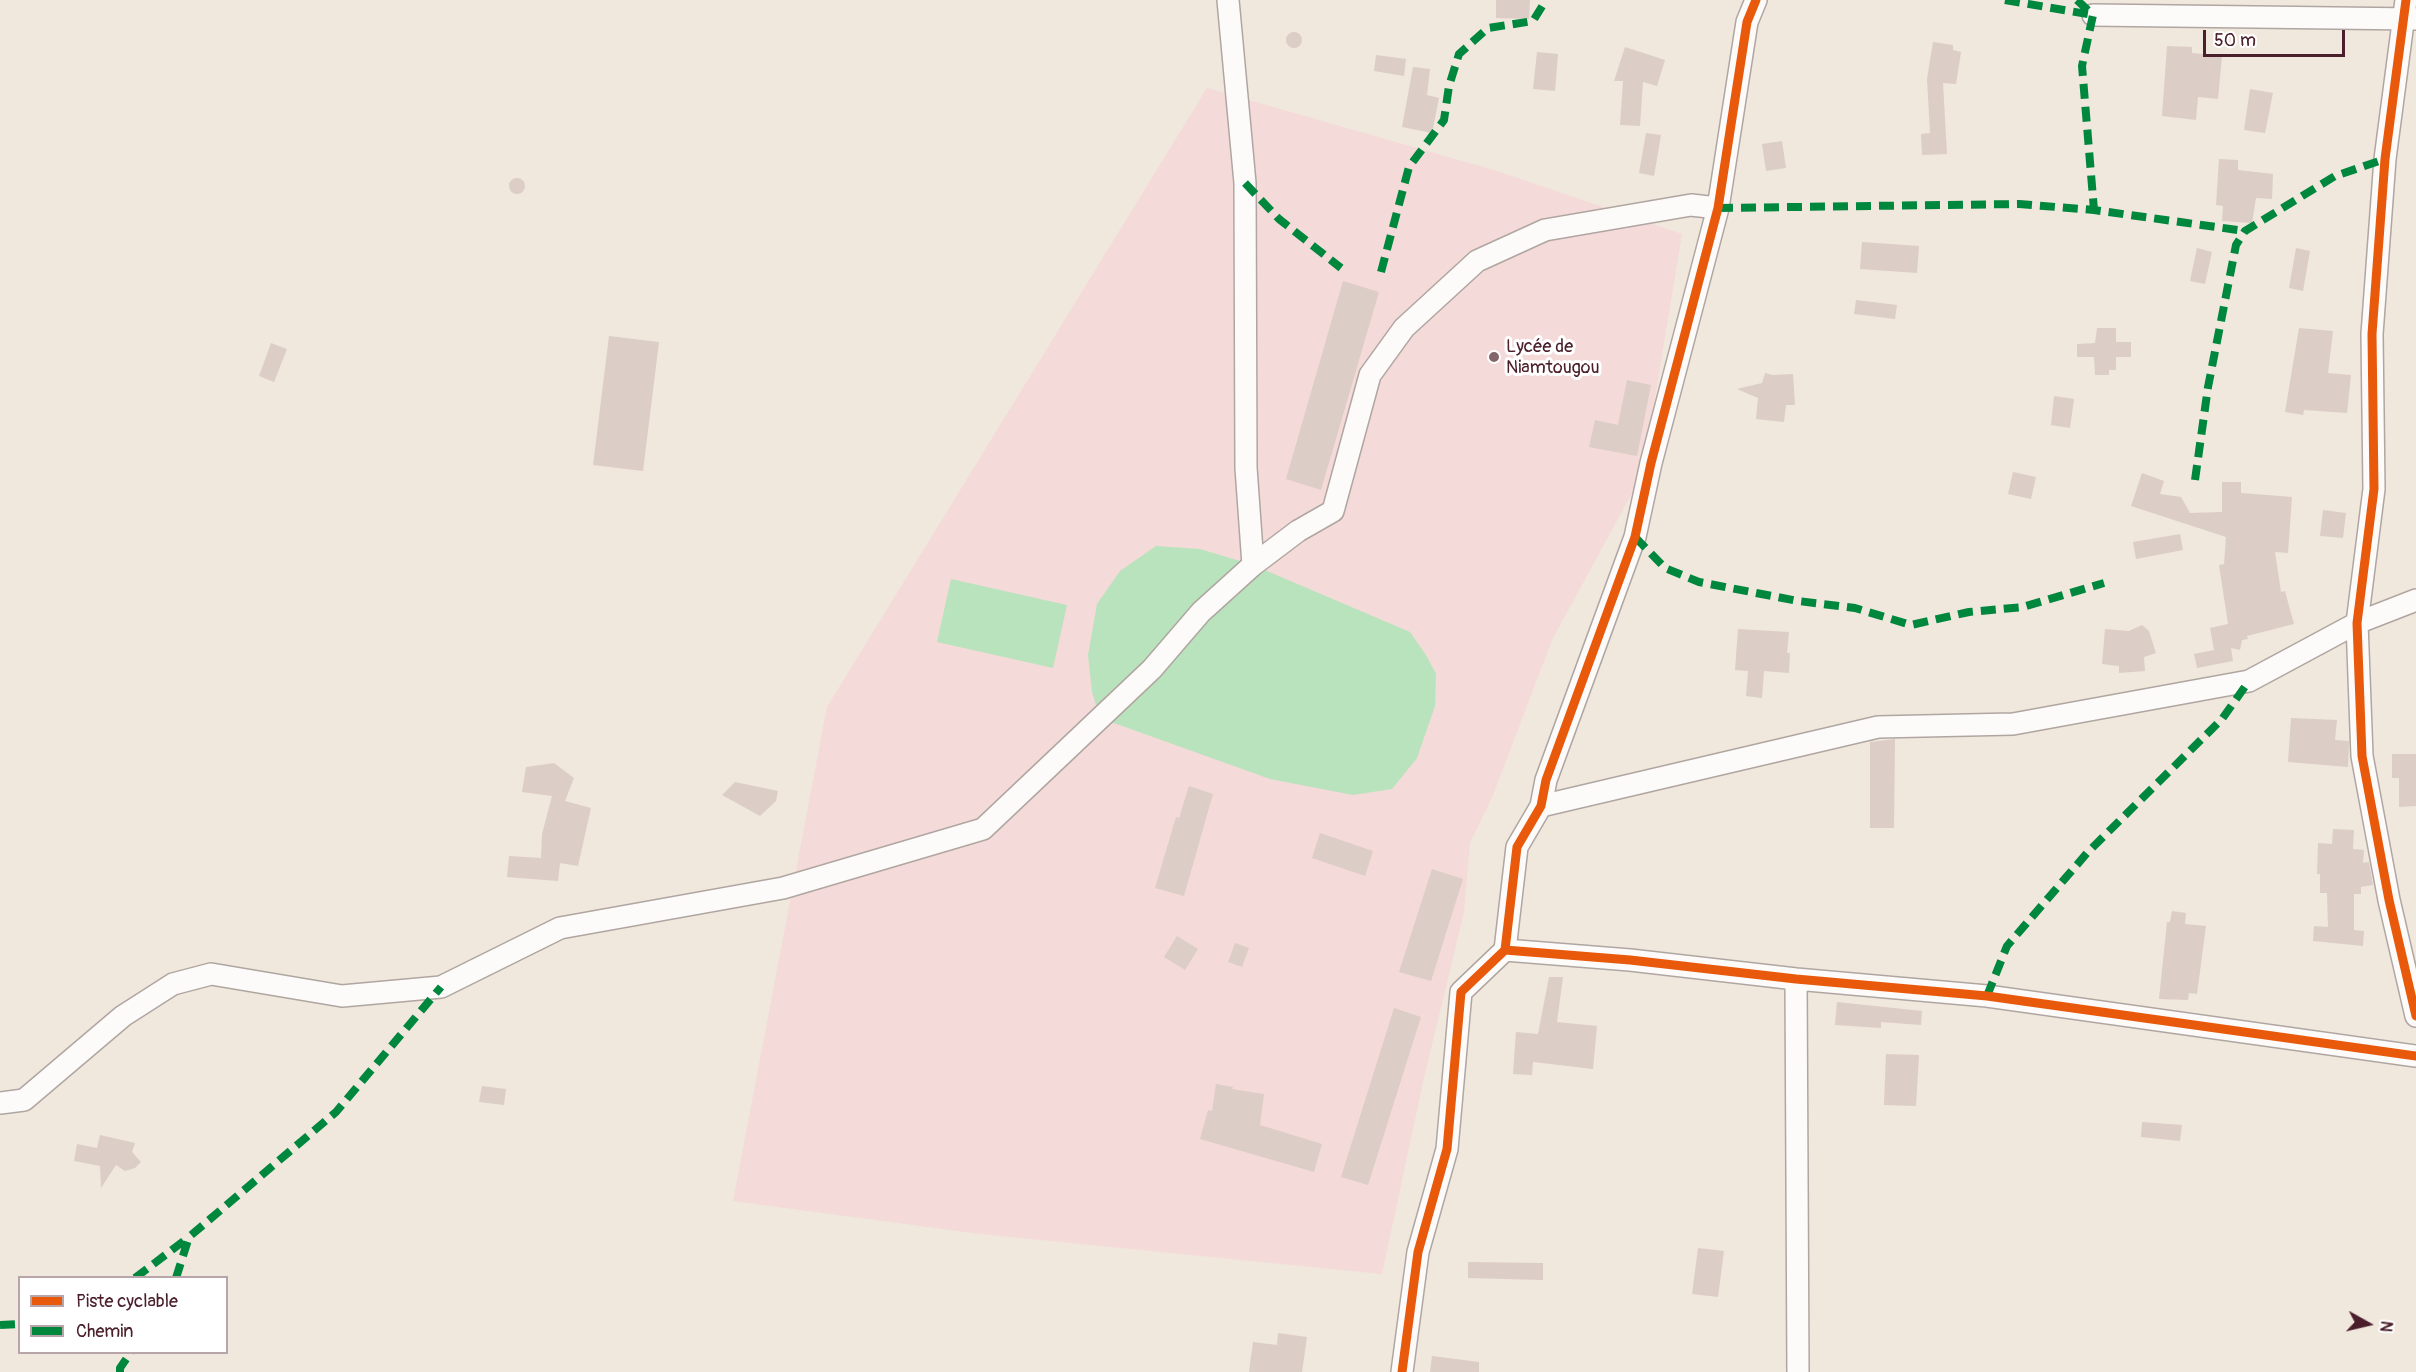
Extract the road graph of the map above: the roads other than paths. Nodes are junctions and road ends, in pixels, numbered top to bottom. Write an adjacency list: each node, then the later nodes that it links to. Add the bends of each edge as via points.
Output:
1 (1228, 0): 6 (street, via 1245,183 1246,468)
2 (1756, 0): 5 (street, via 1747,22)
3 (2408, 12): 4 (street); 8 (street, via 2385,159 2372,334 2374,489)
4 (2093, 15)
5 (1718, 208): 6 (street, via 1690,205 1545,230 1478,261 1404,328 1370,375 1333,511 1298,531); 9 (street, via 1635,537 1546,780)
6 (1253, 565): 14 (street, via 1201,612 1152,669 983,829 783,888 560,928 441,987 342,996 211,974 173,984 123,1017 24,1100)
7 (2416, 600): 8 (street)
8 (2357, 623): 9 (street, via 2249,681 2013,724 1878,727); 12 (street, via 2362,756)
9 (1541, 806): 10 (street, via 1517,847)
10 (1505, 950): 11 (street); 15 (street, via 1461,992 1447,1149 1418,1252)
11 (1796, 979): 13 (street, via 1987,996); 16 (street)
12 (2416, 1016)
13 (2416, 1056)
14 (0, 1103)
15 (1402, 1372)
16 (1798, 1372)

